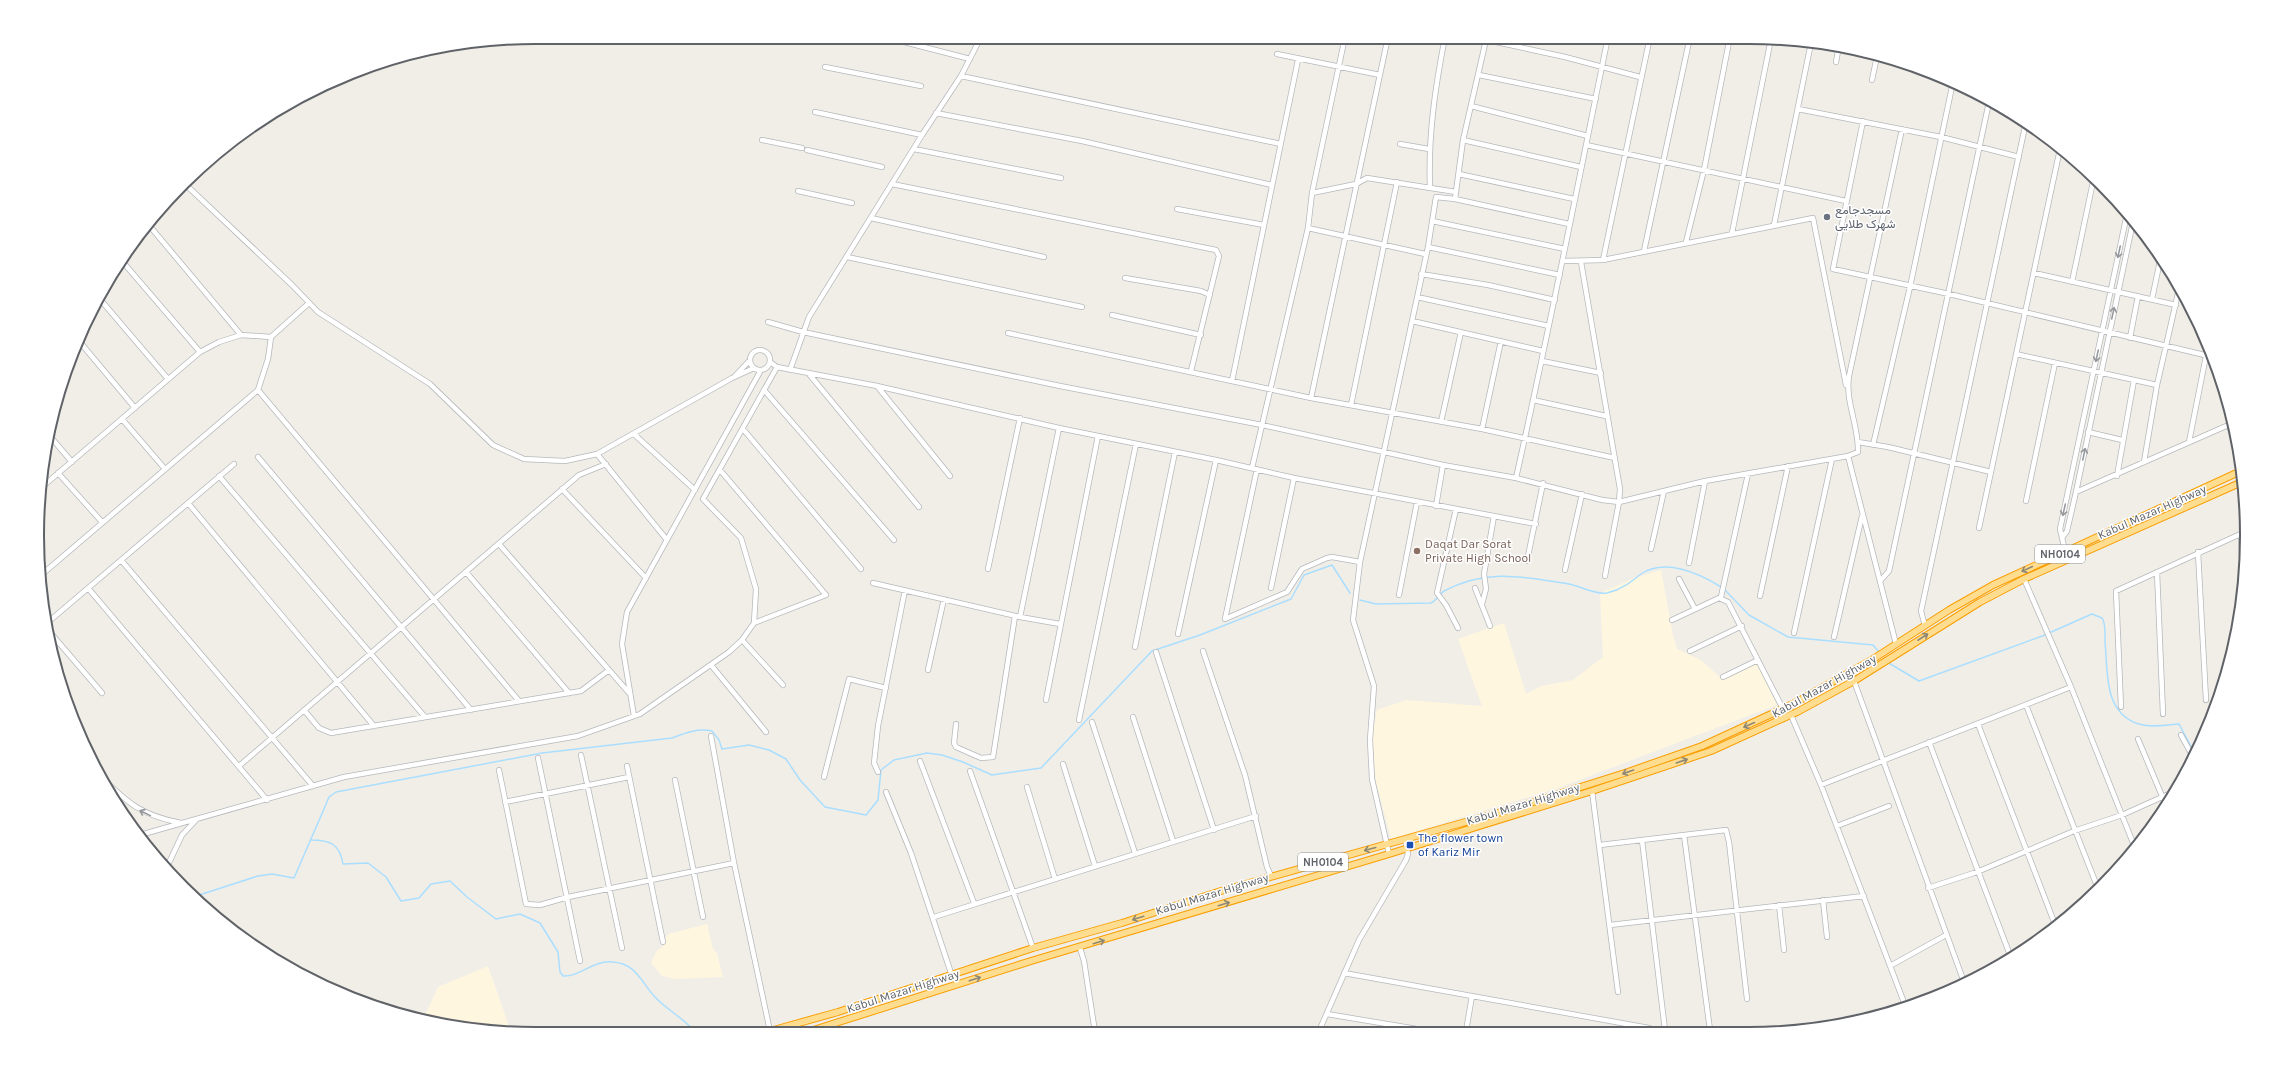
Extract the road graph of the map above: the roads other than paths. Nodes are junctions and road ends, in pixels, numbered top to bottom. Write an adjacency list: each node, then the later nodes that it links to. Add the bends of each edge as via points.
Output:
1 (912, 44): 16 (street)
2 (978, 44): 16 (street)
3 (1344, 44): 21 (street)
4 (1387, 44): 23 (street)
5 (1444, 44): 50 (street, via 1436,84)
6 (1485, 44): 24 (street)
7 (1505, 44): 22 (street)
8 (1607, 44): 22 (street)
9 (1648, 44): 26 (street)
10 (1689, 44): 55 (street)
11 (1729, 44): 58 (street)
12 (1770, 45): 61 (street)
13 (1810, 48): 33 (street)
14 (1838, 52): 19 (street)
15 (1277, 54): 17 (street)
16 (970, 59): 25 (street)
17 (1298, 60): 21 (street); 44 (street)
18 (1876, 61): 27 (street)
19 (1836, 62)
20 (825, 67): 28 (street)
21 (1339, 68): 23 (street); 72 (street)
22 (1602, 68): 26 (street); 30 (street)
23 (1380, 75): 64 (street)
24 (1479, 75): 30 (street); 31 (street)
25 (961, 76): 35 (street); 44 (street)
26 (1640, 77): 52 (street)
27 (1872, 80)
28 (921, 86)
29 (1952, 88): 41 (street)
30 (1596, 99): 40 (street)
31 (1471, 106): 40 (street); 43 (street)
32 (1988, 107): 47 (street)
33 (1798, 109): 36 (street); 67 (street)
34 (816, 112): 39 (street)
35 (936, 113): 39 (street); 65 (street, via 1082,141)
36 (1863, 121): 37 (street); 75 (street)
37 (1902, 129): 41 (street); 106 (street)
38 (2024, 129): 54 (street)
39 (922, 135): 49 (street)
40 (1588, 136): 46 (street)
41 (1941, 137): 47 (street); 108 (street)
42 (762, 140): 48 (street)
43 (1463, 140): 57 (street); 59 (street)
44 (1281, 144): 65 (street)
45 (1400, 144): 50 (street)
46 (1586, 145): 52 (street); 57 (street)
47 (1979, 145): 54 (street); 111 (street)
48 (802, 148)
49 (914, 149): 60 (street); 63 (street)
50 (1429, 149): 69 (street)
51 (807, 150): 56 (street)
52 (1625, 152): 55 (street); 97 (street)
53 (2059, 155): 103 (street)
54 (2018, 157): 120 (street)
55 (1664, 161): 58 (street); 93 (street)
56 (882, 167)
57 (1581, 167): 74 (street)
58 (1704, 170): 61 (street); 89 (street)
59 (1459, 174): 71 (street); 74 (street)
60 (1062, 178)
61 (1743, 180): 67 (street); 87 (street)
62 (1397, 182): 64 (street, via 1367,178); 69 (street); 90 (street)
63 (892, 184): 78 (street); 112 (street, via 1216,250 1219,256)
64 (1356, 184): 72 (street); 88 (street)
65 (1272, 185): 82 (street)
66 (2092, 185): 107 (street)
67 (1782, 186): 75 (street); 83 (street)
68 (189, 187): 119 (street)
69 (1430, 188): 71 (street)
70 (798, 191): 76 (street)
71 (1456, 192): 73 (street)
72 (1312, 193): 84 (street)
73 (1455, 199): 79 (street, via 1436,197); 81 (street)
74 (1574, 199): 81 (street)
75 (1846, 201): 106 (street, via 1833,269)
76 (852, 203)
77 (1177, 209): 82 (street)
78 (871, 218): 95 (street); 96 (street)
79 (1432, 221): 91 (street); 92 (street)
80 (2126, 221): 109 (street, one-way to 109)
81 (1569, 224): 92 (street)
82 (1264, 225): 160 (street)
83 (1774, 225): 87 (street); 164 (street, via 1813,218)
84 (1308, 228): 88 (street); 163 (street)
85 (2132, 228): 110 (street)
86 (152, 229): 133 (street)
87 (1732, 233): 89 (street)
88 (1346, 236): 90 (street); 167 (street)
89 (1686, 242): 93 (street)
90 (1386, 245): 94 (street); 169 (street)
91 (1428, 246): 94 (street); 104 (street)
92 (1565, 249): 98 (street)
93 (1644, 251): 97 (street)
94 (1425, 254): 102 (street)
95 (847, 257): 122 (street); 129 (street, via 809,317)
96 (1044, 257)
97 (1603, 260): 99 (street)
98 (1563, 261): 99 (street); 104 (street)
99 (1581, 262): 156 (street)
100 (126, 264): 141 (street)
101 (2159, 265): 116 (street)
102 (1421, 274): 114 (street); 117 (street)
103 (2034, 274): 107 (street); 123 (street)
104 (1560, 275): 117 (street)
105 (1125, 278): 112 (street, via 1202,291)
106 (1871, 278): 108 (street); 164 (street)
107 (2072, 282): 109 (street)
108 (1910, 287): 111 (street); 190 (street)
109 (2111, 290): 110 (street); 128 (street)
110 (2118, 292): 113 (street); 132 (street, one-way to 110)
111 (1949, 294): 120 (street); 193 (street)
112 (1210, 295): 134 (street)
113 (2138, 296): 116 (street); 136 (street)
114 (1417, 297): 125 (street); 127 (street)
115 (2177, 297): 121 (street)
116 (2152, 299): 121 (street)
117 (1555, 300): 127 (street)
118 (103, 303): 158 (street)
119 (309, 303): 135 (street); 194 (street, via 318,312 430,384 493,445 524,458 565,461)
120 (1987, 304): 123 (street); 201 (street)
121 (2176, 304): 139 (street)
122 (1082, 307)
123 (2025, 313): 128 (street); 142 (street)
124 (1112, 315): 134 (street)
125 (1412, 321): 130 (street); 171 (street)
126 (768, 322): 129 (street)
127 (1549, 326): 140 (street)
128 (2102, 331): 132 (street); 153 (street, one-way to 153)
129 (804, 332): 151 (street); 176 (street, via 1060,386)
130 (1461, 332): 137 (street); 175 (street)
131 (1008, 333): 152 (street)
132 (2109, 333): 136 (street); 154 (street)
133 (241, 335): 135 (street); 141 (street)
134 (1200, 335): 152 (street)
135 (271, 337): 165 (street, via 268,359)
136 (2130, 338): 139 (street)
137 (1500, 341): 140 (street); 180 (street)
138 (82, 345): 170 (street)
139 (2166, 346): 143 (street); 161 (street)
140 (1544, 351): 145 (street)
141 (200, 352): 158 (street)
142 (2016, 354): 147 (street); 210 (street)
143 (2206, 356): 188 (street)
144 (750, 360): 146 (street, via 753,354 761,350 767,353); 149 (street); 157 (street)
145 (1542, 361): 156 (street); 168 (street)
146 (770, 362): 148 (street); 150 (street)
147 (2055, 363): 153 (street); 231 (street)
148 (777, 367): 151 (street); 166 (street)
149 (754, 368): 150 (street); 157 (street)
150 (761, 370): 224 (street)
151 (790, 370): 155 (street)
152 (1191, 371): 160 (street)
153 (2094, 372): 154 (street); 229 (street)
154 (2101, 373): 159 (street); 181 (street)
155 (809, 374): 162 (street); 236 (street)
156 (1601, 374): 172 (street)
157 (732, 378): 182 (street)
158 (168, 379): 170 (street)
159 (2134, 380): 161 (street); 186 (street)
160 (1232, 381): 163 (street)
161 (2157, 385): 202 (street)
162 (877, 386): 173 (street); 215 (street)
163 (1271, 388): 167 (street); 176 (street)
164 (1847, 388): 187 (street)
165 (258, 390): 208 (street); 277 (street)
166 (764, 390): 179 (street); 246 (street)
167 (1311, 398): 169 (street)
168 (1533, 400): 172 (street); 184 (street)
169 (1350, 405): 171 (street)
170 (135, 408): 174 (street)
171 (1393, 412): 175 (street); 191 (street)
172 (1606, 416): 197 (street)
173 (1020, 418): 178 (street); 257 (street)
174 (122, 419): 200 (street); 208 (street)
175 (1441, 422): 180 (street)
176 (1262, 424): 191 (street); 207 (street)
177 (2227, 426): 188 (street)
178 (1059, 428): 183 (street); 281 (street)
179 (743, 429): 209 (street); 256 (street)
180 (1482, 429): 184 (street)
181 (2088, 432): 186 (street); 226 (street, one-way to 181)
182 (635, 434): 194 (street); 224 (street)
183 (1098, 436): 189 (street); 285 (street)
184 (1525, 439): 197 (street); 218 (street)
185 (53, 440): 200 (street)
186 (2122, 440): 216 (street)
187 (1858, 442): 190 (street); 195 (street, via 1857,453)
188 (2190, 442): 202 (street)
189 (1136, 444): 192 (street); 330 (street)
190 (1873, 445): 193 (street)
191 (1385, 450): 205 (street); 227 (street)
192 (1175, 452): 199 (street); 297 (street)
193 (1914, 453): 201 (street); 266 (street, via 1889,571)
194 (597, 454): 204 (street)
195 (1848, 456): 198 (street); 238 (street)
196 (258, 457): 289 (street)
197 (1614, 458): 233 (street, via 1620,489)
198 (1832, 459): 206 (street); 291 (street)
199 (1216, 460): 207 (street); 292 (street)
200 (72, 462): 211 (street)
201 (1954, 462): 210 (street); 288 (street, via 1922,611)
202 (2144, 462): 216 (street)
203 (234, 464): 214 (street)
204 (606, 464): 223 (street, via 579,476); 245 (street)
205 (1443, 464): 218 (street); 235 (street)
206 (1788, 466): 213 (street); 276 (street)
207 (1254, 468): 217 (street); 254 (street, via 1225,619 1287,592 1302,569 1327,558)
208 (165, 469): 240 (street)
209 (720, 470): 284 (street, via 703,499 741,538 756,589); 284 (street, via 826,596)
210 (1991, 472): 242 (street)
211 (58, 473): 220 (street); 240 (street)
212 (2236, 473): 249 (highway, Kabul Mazar Highway / NH0104)
213 (1748, 474): 219 (street); 275 (street)
214 (219, 476): 234 (street); 301 (street)
215 (950, 476)
216 (2117, 476): 226 (street)
217 (1294, 478): 227 (street); 270 (street)
218 (1516, 478): 221 (street)
219 (1705, 481): 225 (street); 255 (street)
220 (47, 483)
221 (1543, 483): 228 (street); 241 (street)
222 (2237, 484): 252 (highway, Kabul Mazar Highway / NH0104)
223 (562, 490): 247 (street); 263 (street)
224 (695, 490): 245 (street)
225 (1664, 490): 233 (street); 248 (street)
226 (2076, 492): 230 (street)
227 (1376, 494): 232 (street); 254 (street)
228 (1582, 494): 233 (street); 258 (street)
229 (2067, 498): 230 (street); 244 (street, one-way to 244, via 2060,529)
230 (2074, 499): 244 (street, via 2067,531)
231 (2026, 501)
232 (1417, 502): 235 (street); 274 (street)
233 (1619, 502): 262 (street)
234 (188, 503): 251 (street); 308 (street)
235 (1436, 506): 237 (street)
236 (919, 507)
237 (1456, 509): 239 (street); 290 (street, via 1438,594)
238 (1862, 514): 266 (street); 293 (street)
239 (1494, 516): 241 (street); 279 (street)
240 (102, 522): 259 (street)
241 (1536, 524): 253 (street)
242 (1979, 528)
243 (2240, 534): 250 (street)
244 (2062, 538): 249 (street)
245 (667, 540): 263 (street)
246 (894, 540)
247 (499, 544): 260 (street); 304 (street)
248 (1651, 549)
249 (2064, 552): 252 (street); 268 (highway, Kabul Mazar Highway / NH0104, one-way to 268)
250 (2198, 552): 261 (street); 317 (street)
251 (121, 560): 269 (street); 338 (street)
252 (2067, 560): 265 (highway, Kabul Mazar Highway / NH0104)
253 (1528, 561)
254 (1360, 562): 387 (street, via 1352,620 1374,686 1370,740 1372,779)
255 (1689, 563)
256 (861, 569)
257 (988, 570)
258 (1565, 570)
259 (45, 571)
260 (466, 572): 277 (street); 314 (street)
261 (2157, 572): 321 (street, via 2116,591); 326 (street)
262 (1605, 576)
263 (646, 578): 315 (street, via 627,612 622,644)
264 (1679, 579): 280 (street)
265 (2024, 579): 273 (highway, Kabul Mazar Highway / NH0104); 311 (street)
266 (1880, 581): 296 (street)
267 (873, 583): 272 (street)
268 (1993, 585): 273 (highway); 288 (highway, Kabul Mazar Highway / NH0104)
269 (88, 588): 282 (street); 348 (street)
270 (1271, 588)
271 (1475, 588): 279 (street)
272 (905, 590): 278 (street); 312 (street)
273 (1998, 593): 309 (highway, Kabul Mazar Highway / NH0104, one-way to 273, via 1935,629)
274 (1399, 595)
275 (1721, 596): 280 (street); 287 (street, via 1730,604)
276 (1760, 596)
277 (434, 599): 289 (street); 318 (street)
278 (944, 599): 281 (street); 305 (street)
279 (1482, 604): 286 (street)
280 (1695, 609): 283 (street)
281 (1018, 617): 285 (street); 332 (street, via 993,756 980,758 956,747)
282 (51, 619)
283 (1672, 620)
284 (754, 623): 295 (street)
285 (1060, 624): 316 (street)
286 (1490, 626)
287 (1742, 626): 299 (street); 302 (street)
288 (1925, 626): 296 (highway, Kabul Mazar Highway / NH0104)
289 (401, 627): 301 (street); 324 (street)
290 (1458, 628)
291 (1794, 633)
292 (1178, 634)
293 (1834, 637)
294 (55, 638): 313 (street)
295 (742, 640): 303 (street); 310 (street)
296 (1896, 644): 306 (highway, Kabul Mazar Highway / NH0104)
297 (1135, 647)
298 (1203, 651): 374 (street, via 1245,775)
299 (1690, 651)
300 (1156, 652): 379 (street)
301 (370, 654): 308 (street); 328 (street)
302 (1758, 660): 307 (street); 322 (street)
303 (711, 665): 327 (street); 335 (street)
304 (609, 670): 314 (street, via 587,688); 315 (street)
305 (928, 670)
306 (1844, 676): 309 (highway); 319 (highway, Kabul Mazar Highway / NH0104)
307 (1724, 677)
308 (337, 682): 323 (street); 334 (street)
309 (1851, 683): 325 (highway, Kabul Mazar Highway / NH0104); 345 (street)
310 (783, 685)
311 (2072, 687): 320 (street); 373 (street)
312 (886, 688): 353 (street, via 874,763); 355 (street, via 849,679)
313 (102, 693)
314 (568, 693): 318 (street)
315 (631, 695): 327 (street)
316 (1046, 700)
317 (2206, 700)
318 (519, 701): 324 (street)
319 (1793, 704): 322 (highway, Kabul Mazar Highway / NH0104); 325 (highway)
320 (2026, 705): 333 (street); 380 (street)
321 (2121, 707)
322 (1783, 709): 344 (highway, Kabul Mazar Highway / NH0104, one-way to 344, via 1702,746)
323 (304, 710): 334 (street, via 319,728 330,733); 338 (street)
324 (471, 710): 328 (street)
325 (1794, 714): 350 (highway, Kabul Mazar Highway / NH0104, one-way to 325, via 1711,751); 358 (street)
326 (2163, 714)
327 (634, 716): 359 (street, via 578,736 344,777)
328 (424, 717): 334 (street)
329 (1133, 717): 385 (street)
330 (1079, 720)
331 (1092, 722): 391 (street)
332 (956, 724)
333 (1978, 724): 340 (street); 390 (street)
334 (374, 726)
335 (766, 732)
336 (2181, 735): 341 (street)
337 (711, 736): 393 (street)
338 (272, 738): 348 (street); 359 (street)
339 (2138, 739): 367 (street)
340 (1929, 742): 345 (street); 397 (street)
341 (2190, 751)
342 (581, 755): 357 (street)
343 (538, 758): 364 (street)
344 (1664, 759): 350 (highway); 365 (highway, Kabul Mazar Highway / NH0104, one-way to 365)
345 (1882, 760): 358 (street); 403 (street)
346 (920, 761): 408 (street)
347 (1063, 764): 395 (street)
348 (239, 766): 368 (street)
349 (627, 766): 354 (street)
350 (1667, 766): 362 (highway, Kabul Mazar Highway / NH0104)
351 (499, 770): 370 (street)
352 (970, 771): 404 (street)
353 (878, 772)
354 (629, 777): 357 (street); 400 (street)
355 (824, 777)
356 (675, 780): 396 (street)
357 (587, 785): 364 (street); 402 (street)
358 (1821, 785): 378 (street)
359 (313, 786): 368 (street)
360 (1027, 787): 399 (street)
361 (116, 791): 377 (street, one-way to 361, via 148,815 130,804)
362 (1592, 791): 369 (highway, Kabul Mazar Highway / NH0104); 388 (street)
363 (886, 792): 413 (street)
364 (545, 794): 370 (street); 406 (street)
365 (1558, 794): 369 (highway); 372 (highway, Kabul Mazar Highway / NH0104)
366 (2165, 795): 367 (street)
367 (2162, 797): 373 (street)
368 (267, 800): 376 (street)
369 (1561, 801): 375 (highway, Kabul Mazar Highway / NH0104)
370 (505, 802): 406 (street, via 526,904 540,905)
371 (1889, 806): 378 (street)
372 (1508, 810): 375 (highway); 383 (highway, Kabul Mazar Highway / NH0104)
373 (2122, 815): 380 (street); 386 (street)
374 (1256, 816): 379 (street); 398 (street)
375 (1510, 817): 389 (highway, Kabul Mazar Highway / NH0104)
376 (196, 820): 377 (street); 394 (street, via 182,835)
377 (183, 824): 381 (street)
378 (1837, 826): 405 (street)
379 (1214, 830): 385 (street)
380 (2074, 831): 390 (street); 401 (street)
381 (145, 834)
382 (1684, 835): 384 (street); 410 (street, via 1726,830); 411 (street)
383 (1405, 839): 387 (highway, Kabul Mazar Highway / NH0104); 389 (street)
384 (1642, 840): 388 (street); 414 (street)
385 (1173, 841): 391 (street)
386 (2133, 842)
387 (1387, 844): 392 (street); 398 (highway, Kabul Mazar Highway / NH0104, one-way to 398)
388 (1600, 845): 416 (street)
389 (1408, 849): 392 (highway, Kabul Mazar Highway / NH0104); 427 (street, via 1406,860 1359,940)
390 (2027, 851): 397 (street); 415 (street)
391 (1135, 853): 395 (street)
392 (1389, 854): 422 (highway, Kabul Mazar Highway / NH0104, one-way to 392)
393 (734, 862): 396 (street); 435 (street)
394 (169, 863)
395 (1095, 866): 399 (street)
396 (694, 871): 400 (street); 412 (street)
397 (1977, 872): 403 (street); 424 (street)
398 (1271, 876): 421 (highway, Kabul Mazar Highway / NH0104, one-way to 421)
399 (1055, 879): 404 (street)
400 (649, 880): 402 (street); 419 (street)
401 (2095, 884)
402 (609, 888): 406 (street); 420 (street)
403 (1928, 888): 417 (street)
404 (1014, 893): 408 (street); 421 (street)
405 (1864, 896): 407 (street); 426 (street)
406 (568, 897): 425 (street)
407 (1823, 900): 409 (street); 418 (street)
408 (974, 903): 413 (street)
409 (1779, 906): 410 (street); 423 (street)
410 (1737, 910): 411 (street); 432 (street)
411 (1695, 916): 414 (street); 444 (street)
412 (703, 917)
413 (934, 917): 428 (street)
414 (1652, 920): 416 (street); 443 (street)
415 (2054, 921)
416 (1610, 924): 430 (street)
417 (1946, 936): 426 (street); 429 (street)
418 (1826, 937)
419 (664, 942)
420 (622, 948)
421 (1033, 948): 428 (highway, Kabul Mazar Highway / NH0104)
422 (1080, 948): 437 (highway, Kabul Mazar Highway / NH0104, one-way to 422); 438 (street)
423 (1784, 950)
424 (2009, 952)
425 (580, 961)
426 (1890, 966): 433 (street)
427 (1344, 973): 431 (street); 434 (street)
428 (952, 976): 436 (highway, Kabul Mazar Highway / NH0104)
429 (1962, 978)
430 (1618, 992)
431 (1472, 996): 441 (street); 442 (street)
432 (1747, 999)
433 (1904, 1002)
434 (1327, 1014): 439 (street); 440 (street)
435 (766, 1027)
436 (784, 1027)
437 (823, 1027)
438 (1094, 1027)
439 (1321, 1027)
440 (1405, 1027)
441 (1467, 1027)
442 (1636, 1027)
443 (1665, 1027)
444 (1710, 1027)

